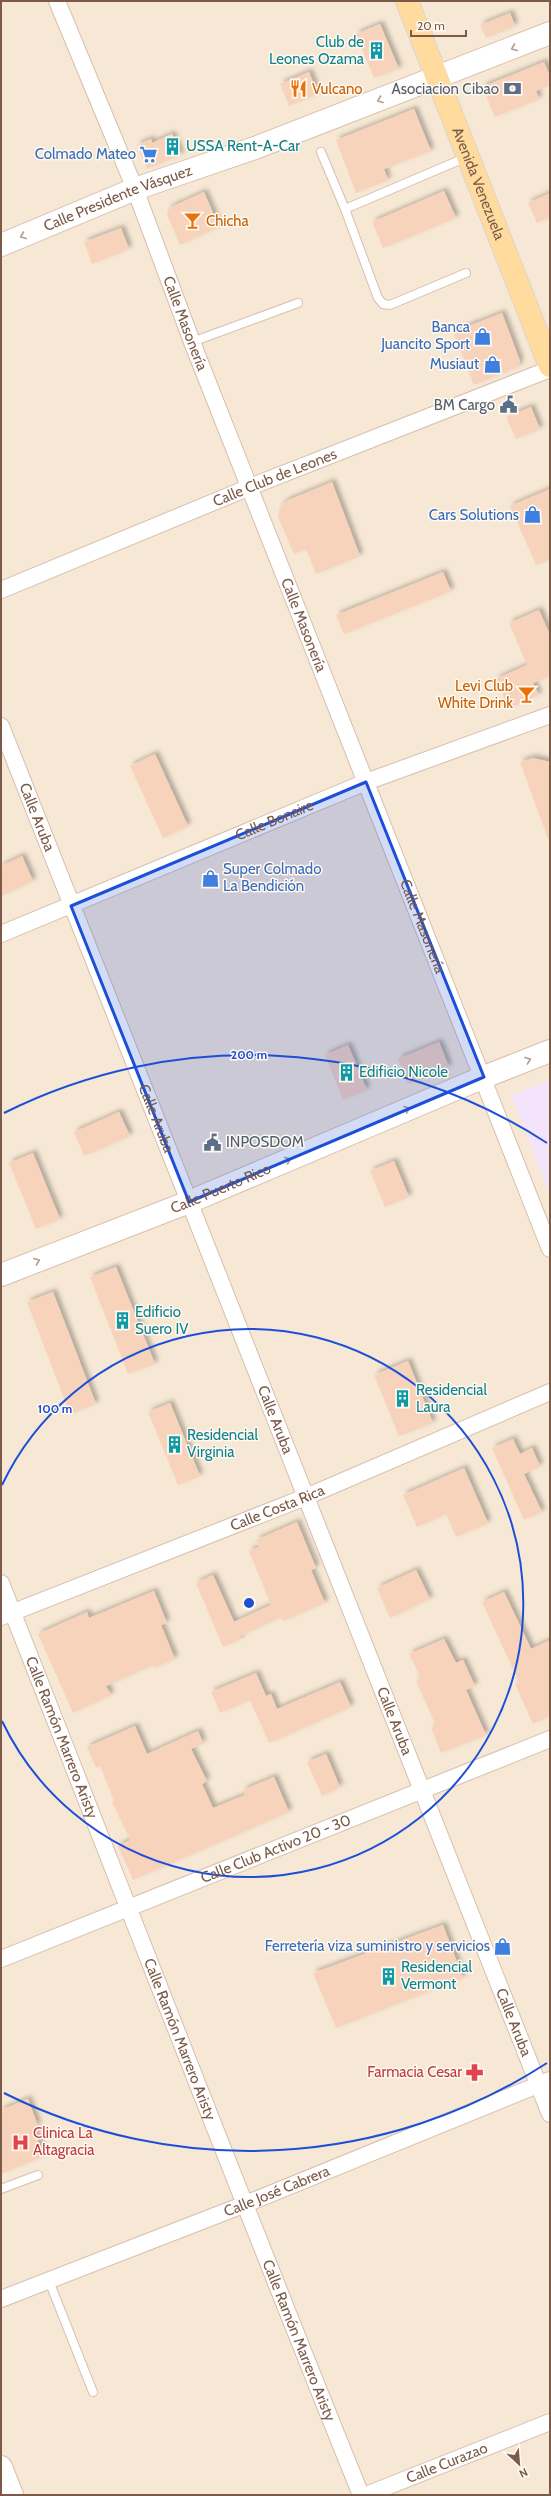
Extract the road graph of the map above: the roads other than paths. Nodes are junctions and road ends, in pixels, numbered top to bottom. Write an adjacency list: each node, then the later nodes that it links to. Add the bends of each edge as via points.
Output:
1 (57, 1): 7 (street, Calle Masonería)
2 (407, 1): 4 (main road, Avenida Venezuela)
3 (550, 33): 4 (street, Calle Presidente Vásquez, one-way to 4)
4 (437, 78): 6 (main road, Avenida Venezuela); 7 (street, Calle Presidente Vásquez, one-way to 7, via 255,148)
5 (322, 152): 8 (lane)
6 (468, 157): 8 (lane); 13 (main road, Avenida Venezuela)
7 (135, 189): 9 (street, Calle Presidente Vásquez, one-way to 9); 12 (street, Calle Masonería)
8 (346, 209): 10 (lane, via 378,298 383,304 390,305)
9 (1, 245)
10 (466, 273)
11 (298, 303): 12 (lane)
12 (192, 342): 14 (street, Calle Masonería)
13 (550, 368): 14 (street, Calle Club de Leones)
14 (250, 487): 15 (street, Calle Club de Leones); 18 (street, Calle Masonería)
15 (1, 590)
16 (550, 715): 18 (street, Calle Bonaire)
17 (1, 726): 19 (street, Calle Aruba)
18 (366, 782): 19 (street, Calle Bonaire); 22 (street, Calle Masonería)
19 (71, 906): 20 (street, Calle Bonaire); 23 (street, Calle Aruba)
20 (1, 934)
21 (550, 1051): 22 (street, Calle Puerto Rico, one-way to 21)
22 (484, 1077): 23 (street, Calle Puerto Rico, one-way to 22); 24 (street, Calle Masonería)
23 (189, 1202): 25 (street, Calle Puerto Rico, one-way to 23); 27 (street, Calle Aruba)
24 (550, 1249)
25 (1, 1275)
26 (550, 1392): 27 (street, Calle Costa Rica)
27 (308, 1496): 29 (street, Calle Costa Rica); 31 (street, Calle Aruba)
28 (1, 1583): 29 (street, Calle Ramón Marrero Aristy)
29 (7, 1614): 32 (street, Calle Ramón Marrero Aristy)
30 (550, 1739): 31 (street, Calle Club Activo 20 - 30)
31 (423, 1792): 32 (street, Calle Club Activo 20 - 30); 34 (street, Calle Aruba)
32 (130, 1908): 33 (street, Calle Club Activo 20 - 30); 38 (street, Calle Ramón Marrero Aristy)
33 (1, 1959)
34 (544, 2082): 35 (street, Calle Aruba); 38 (street, Calle José Cabrera)
35 (550, 2114)
36 (38, 2175): 37 (lane)
37 (1, 2189)
38 (243, 2205): 39 (street, Calle José Cabrera); 45 (street, Calle Ramón Marrero Aristy)
39 (49, 2281): 40 (street, Calle José Cabrera); 41 (lane)
40 (1, 2299)
41 (93, 2392)
42 (550, 2422): 46 (street, Calle Curazao)
43 (1, 2467): 44 (street)
44 (12, 2495)
45 (361, 2495)
46 (366, 2495)

